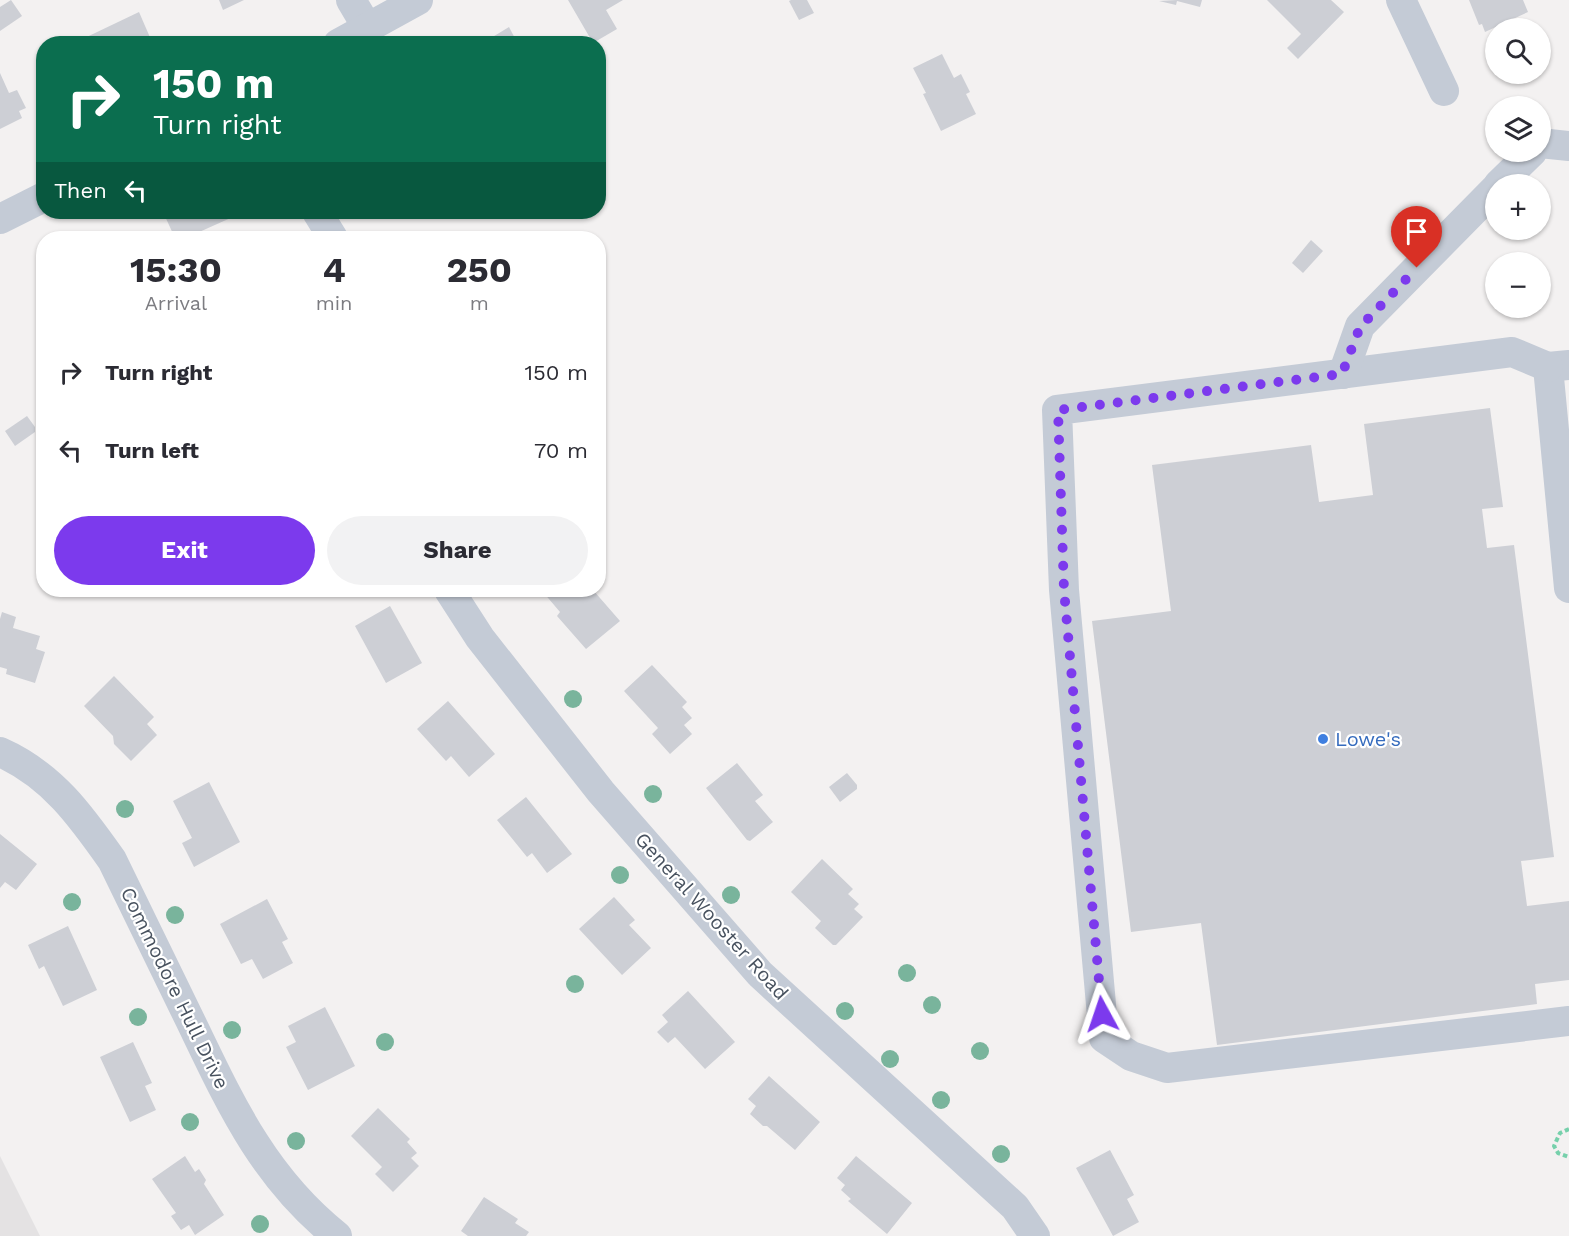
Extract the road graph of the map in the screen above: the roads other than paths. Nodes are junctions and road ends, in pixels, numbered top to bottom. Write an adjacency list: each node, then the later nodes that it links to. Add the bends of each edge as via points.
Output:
1 (351, 0): 4 (street)
2 (418, 0): 4 (street)
3 (1401, 0): 6 (street)
4 (367, 27): 5 (street)
5 (352, 36)
6 (1444, 91)
7 (1551, 144): 8 (street)
8 (1569, 146)
9 (1522, 162): 10 (street)
10 (1509, 174)
11 (1485, 200): 15 (street, via 1360,327)
12 (36, 201): 13 (street)
13 (0, 219)
14 (1559, 366): 15 (street, via 1512,352); 16 (street)
15 (1342, 374): 19 (street, via 1058,410 1064,590 1104,1038 1131,1056 1167,1068)
16 (1569, 588)
17 (454, 597): 21 (street, General Wooster Road, via 480,638 601,792 760,974 1015,1207)
18 (0, 752): 20 (street, Commodore Hull Drive, via 55,787 112,860 243,1125 277,1177)
19 (1569, 1021)
20 (337, 1236)
21 (1035, 1236)

